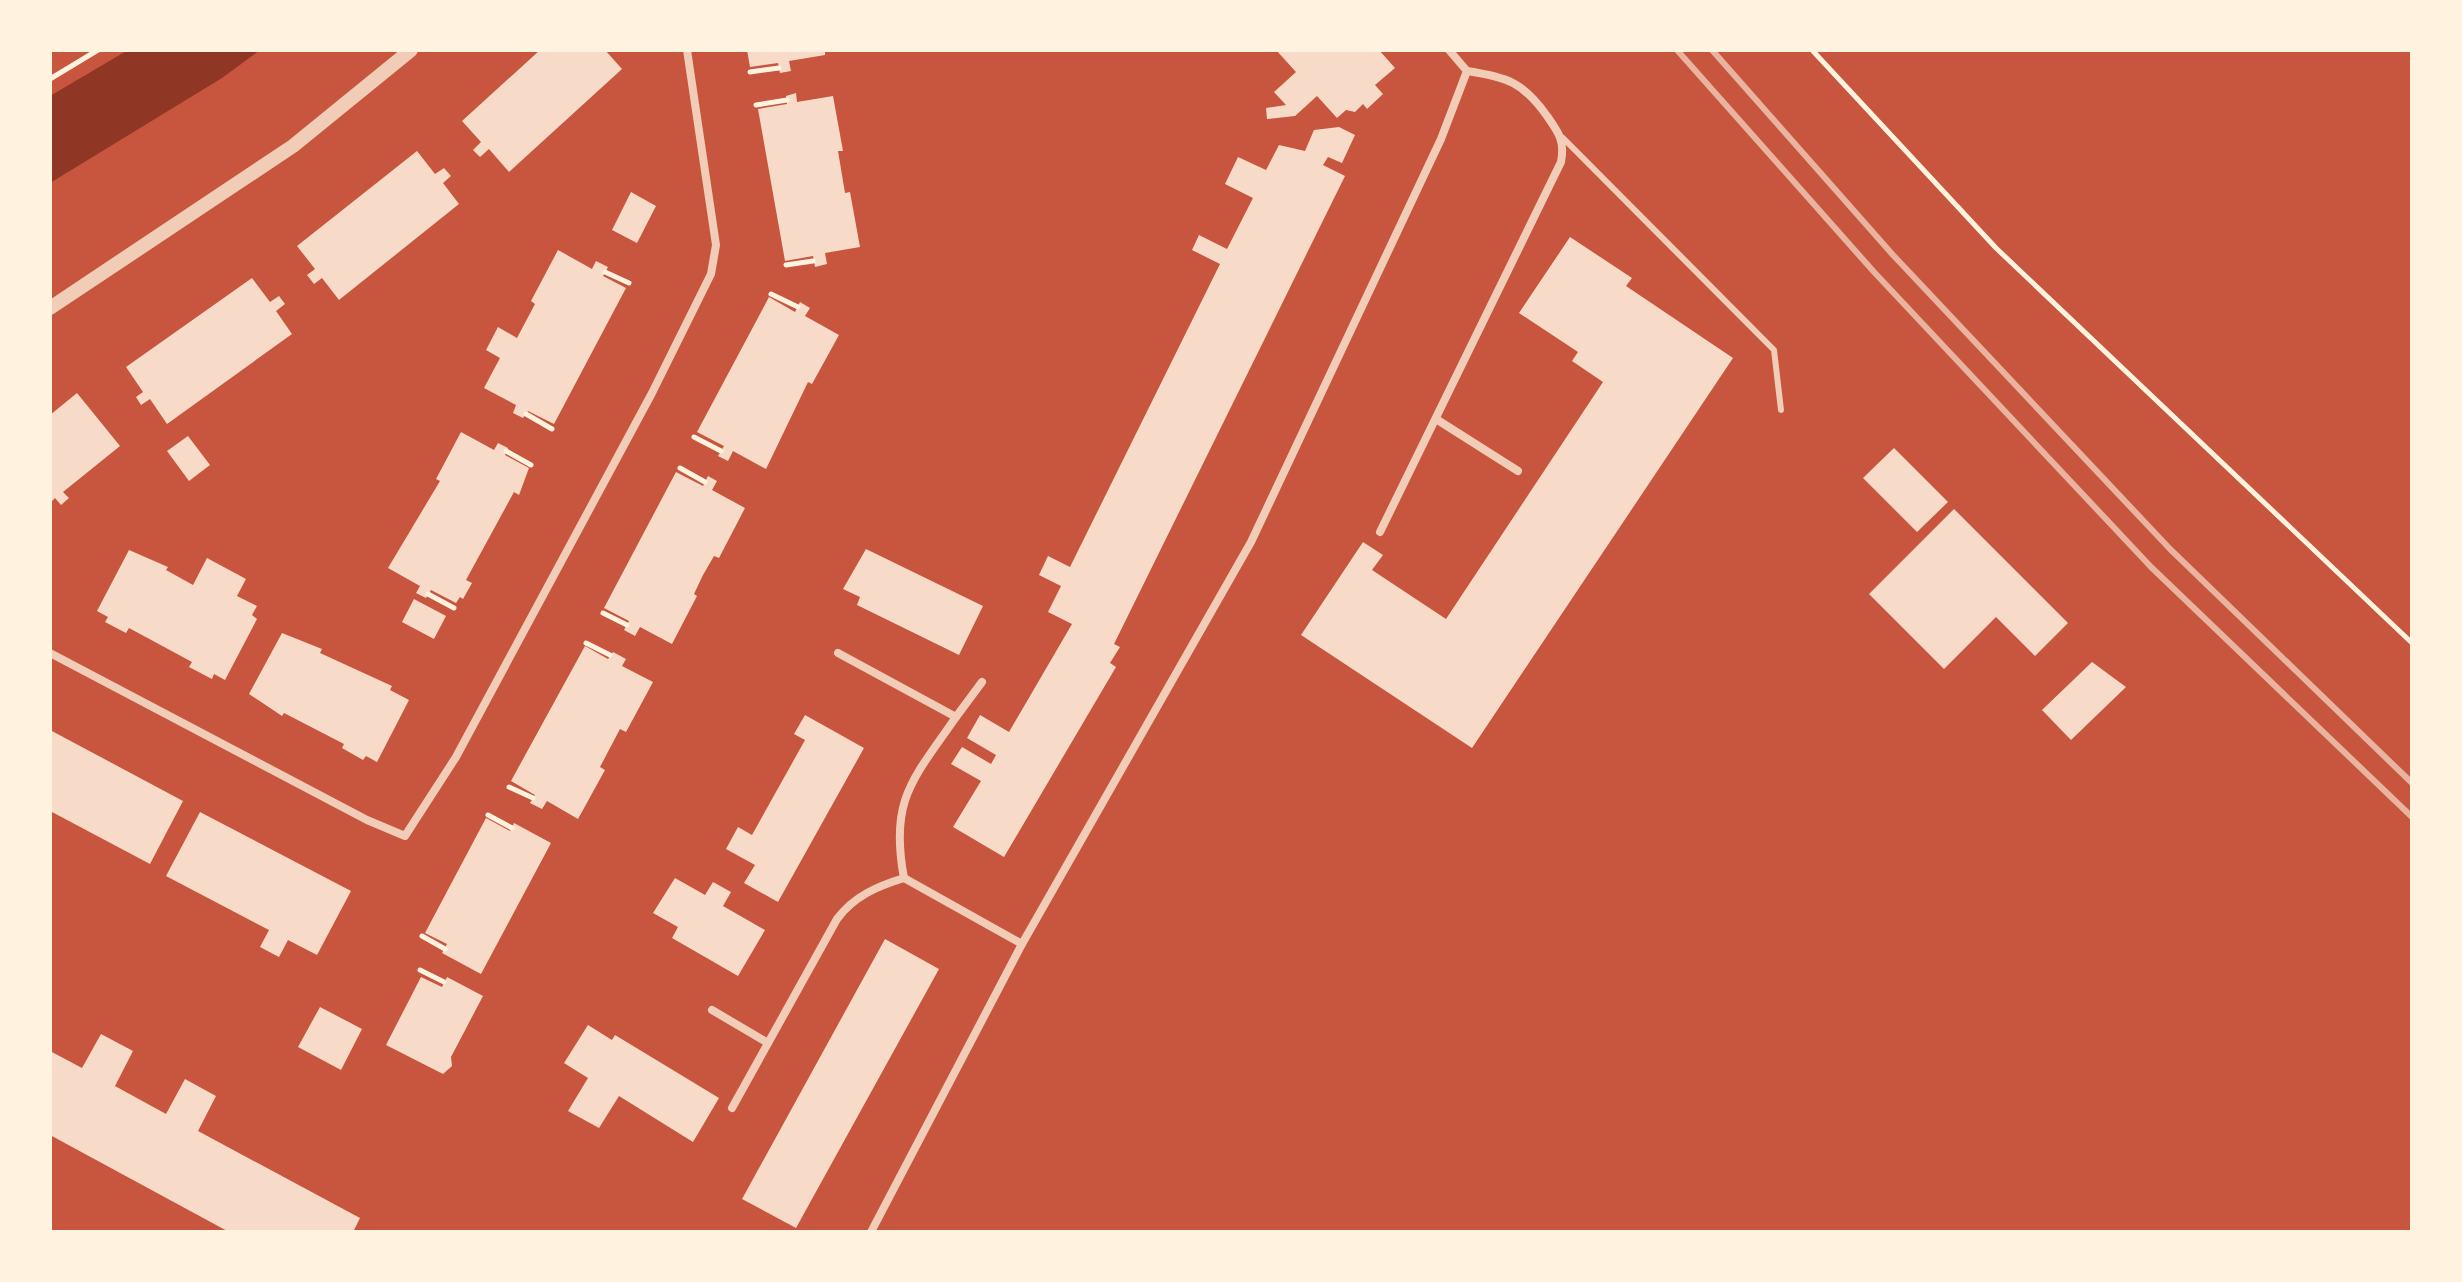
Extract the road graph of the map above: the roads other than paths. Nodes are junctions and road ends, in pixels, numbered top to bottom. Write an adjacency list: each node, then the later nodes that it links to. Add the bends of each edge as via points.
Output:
1 (411, 50): 6 (street, via 293,146)
2 (687, 50): 11 (street, via 716,245 711,274 456,757 405,836)
3 (1449, 50): 4 (street)
4 (1467, 71): 5 (street, via 1522,87); 16 (street, via 1441,139 1251,542)
5 (1563, 138): 7 (lane, via 1774,350); 8 (street, via 1561,162 1549,192)
6 (50, 308)
7 (1781, 410)
8 (1436, 419): 9 (street); 10 (street)
9 (1518, 471)
10 (1380, 532)
11 (50, 653)
12 (838, 653): 14 (street)
13 (982, 682): 14 (street)
14 (956, 717): 15 (street, via 902,801 899,842)
15 (904, 878): 16 (street); 18 (street, via 847,905)
16 (1022, 944): 20 (street)
17 (712, 1010): 18 (street)
18 (768, 1043): 19 (street)
19 (732, 1108)
20 (871, 1232)

